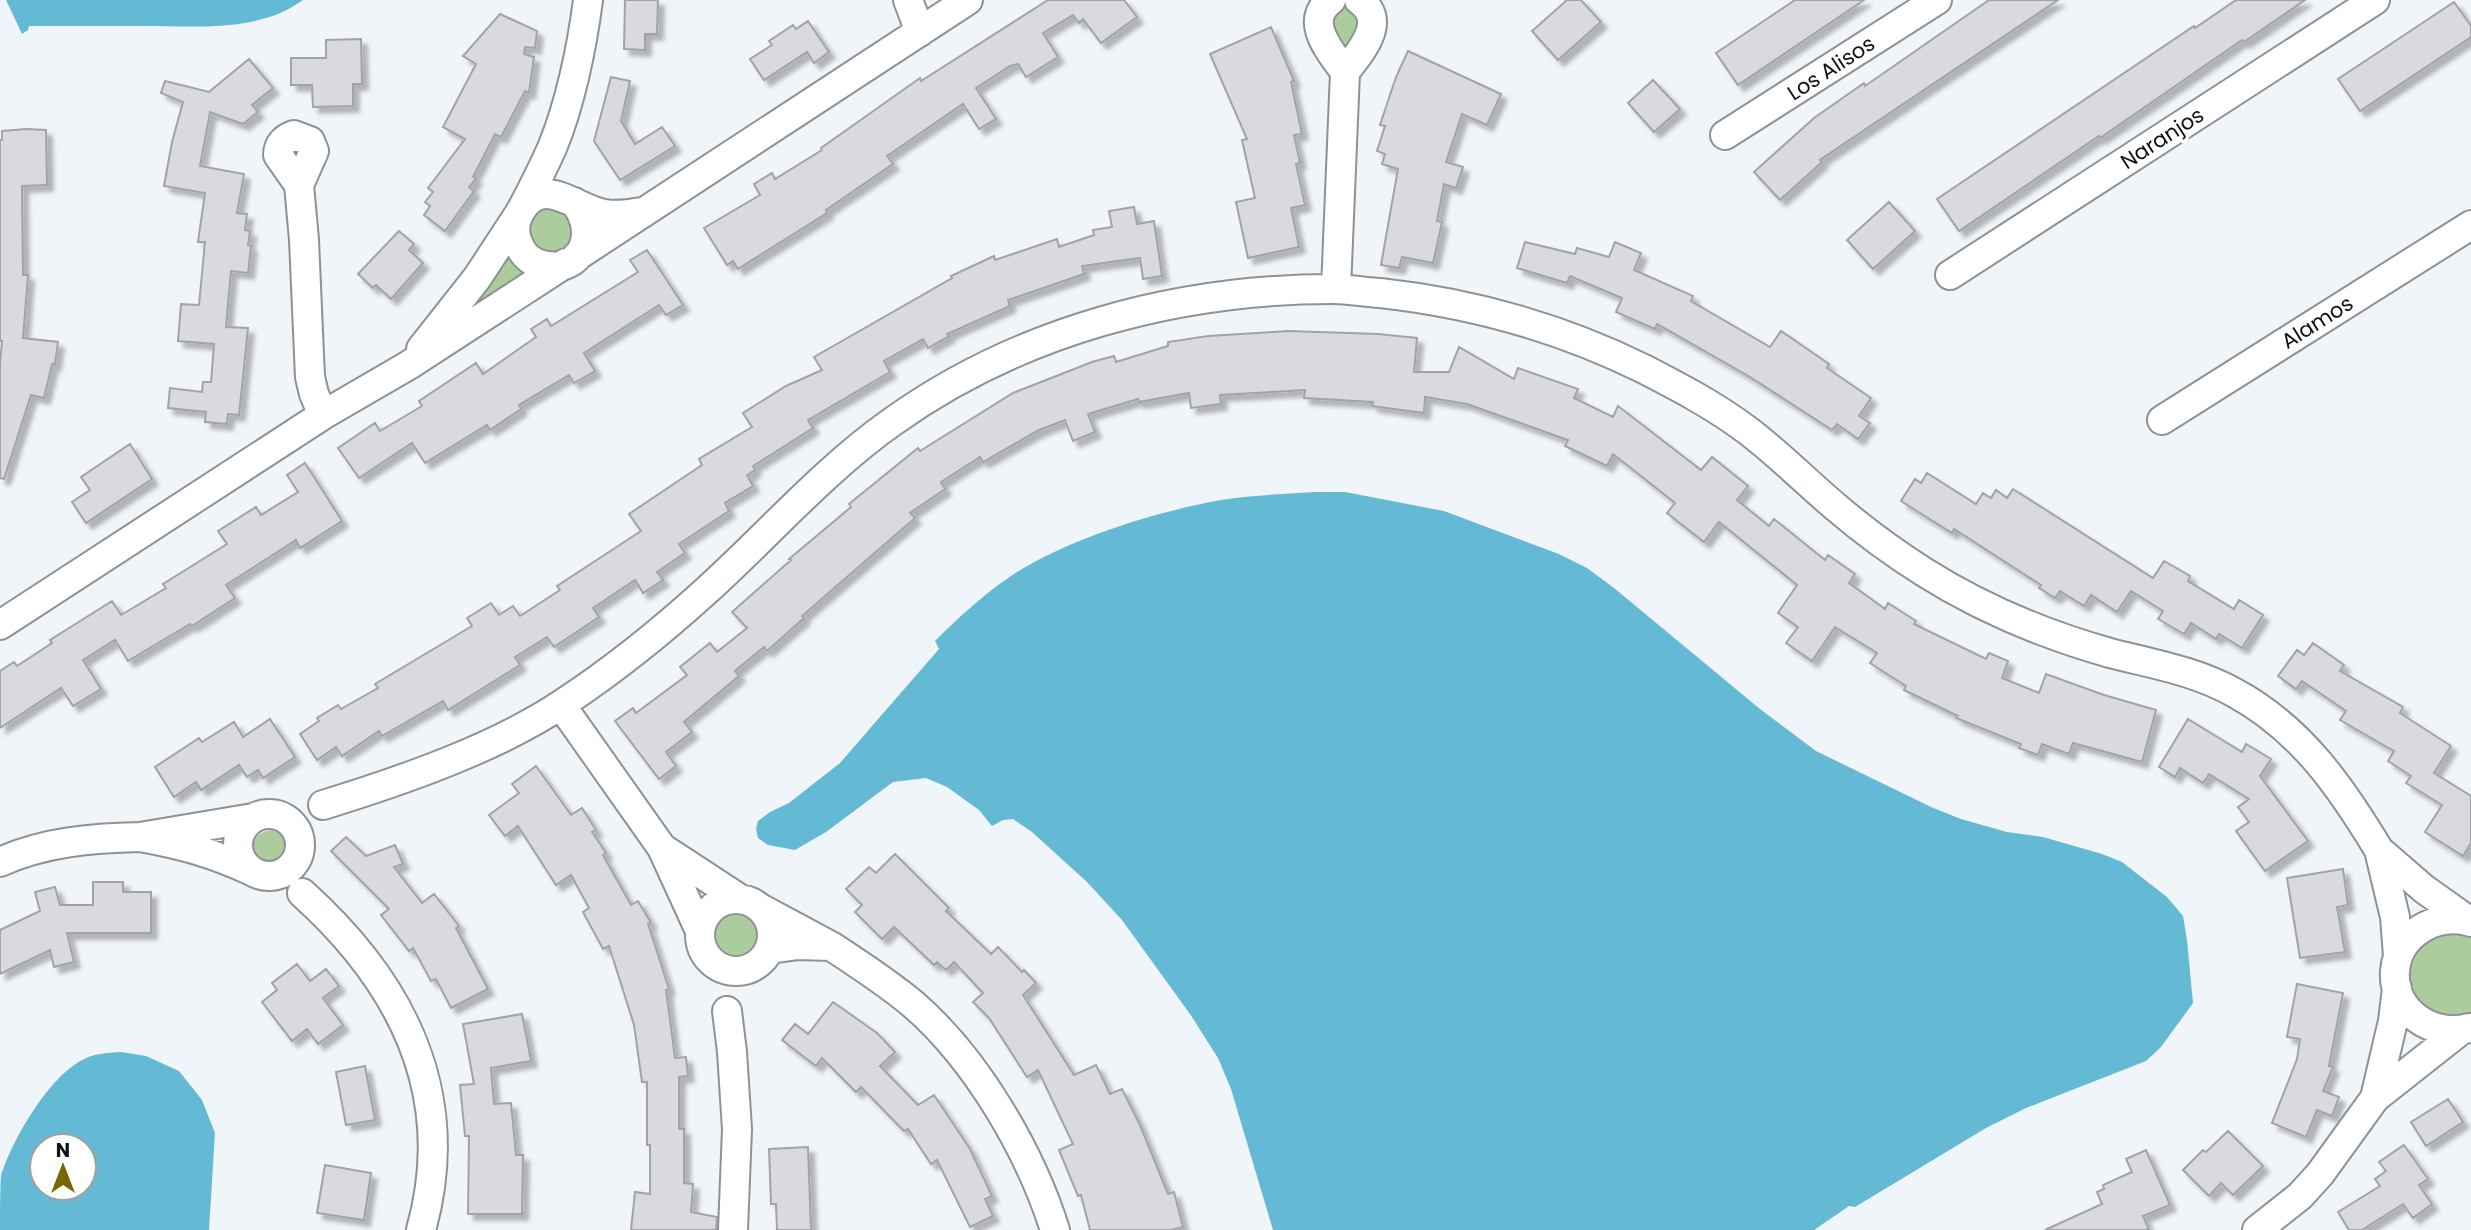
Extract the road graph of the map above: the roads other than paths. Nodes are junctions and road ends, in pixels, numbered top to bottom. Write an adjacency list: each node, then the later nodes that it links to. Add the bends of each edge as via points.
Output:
1 (588, 0): 11 (street, via 572,83)
2 (908, 0): 8 (street)
3 (968, 0): 8 (street)
4 (1331, 0): 9 (street, via 1322,8 1318,23)
5 (1359, 0): 9 (street, via 1369,8 1373,23)
6 (1937, 0): 10 (street, Los Alisos)
7 (2375, 0): 18 (street, Naranjos)
8 (920, 32): 15 (street)
9 (1345, 72): 19 (street)
10 (1725, 135)
11 (553, 147): 13 (street); 14 (street)
12 (299, 184): 21 (street, via 310,377)
13 (568, 199): 14 (street, via 541,195); 15 (street, via 605,214); 17 (street, via 587,222 584,246)
14 (520, 212): 17 (street, via 516,241 531,260 555,266); 20 (street, via 477,278)
15 (643, 212): 17 (street)
16 (2471, 225): 22 (street, Alamos)
17 (572, 259): 20 (street)
18 (1950, 275)
19 (1336, 289): 24 (street, via 1248,293 1117,316 1046,340 938,391 855,451 700,597); 30 (street, via 1465,306 1534,324 1640,367 1745,428 1836,508 1926,574 2015,620 2072,642 2202,677 2236,694 2298,738 2320,762)
20 (409, 365): 21 (street)
21 (323, 415): 23 (street)
22 (2162, 420)
23 (0, 625)
24 (561, 705): 25 (street, via 491,743 383,786); 28 (street)
25 (323, 804): 26 (street); 29 (street, via 306,822)
26 (260, 816): 27 (street); 29 (street, via 284,818 297,830); 32 (street, via 246,825 238,845 246,865)
27 (140, 837): 31 (street, via 49,846); 32 (street, via 189,846)
28 (662, 848): 34 (street); 36 (street)
29 (298, 850): 32 (street, via 283,872); 33 (street, via 296,878)
30 (2379, 850): 35 (street); 39 (street, via 2395,917)
31 (0, 862)
32 (260, 874): 33 (street)
33 (302, 893): 47 (street, via 330,918 378,975 411,1037 430,1108 434,1147)
34 (751, 904): 36 (street, via 729,899 718,903); 37 (street); 38 (street, via 772,928)
35 (2470, 922): 39 (street, via 2452,918 2427,925 2407,941)
36 (700, 931): 40 (street)
37 (831, 946): 38 (street); 48 (street, via 916,1007 985,1087 1022,1150)
38 (770, 948): 41 (street, via 764,959)
39 (2398, 956): 42 (street)
40 (708, 958): 41 (street, via 723,969); 43 (street)
41 (743, 971): 43 (street)
42 (2396, 988): 44 (street, via 2413,1016 2427,1026 2443,1031); 45 (street)
43 (727, 1011): 46 (street, via 737,1129)
44 (2465, 1029): 45 (street)
45 (2375, 1098): 49 (street, via 2307,1188)
46 (734, 1229)
47 (421, 1230)
48 (1055, 1230)
49 (2257, 1230)

